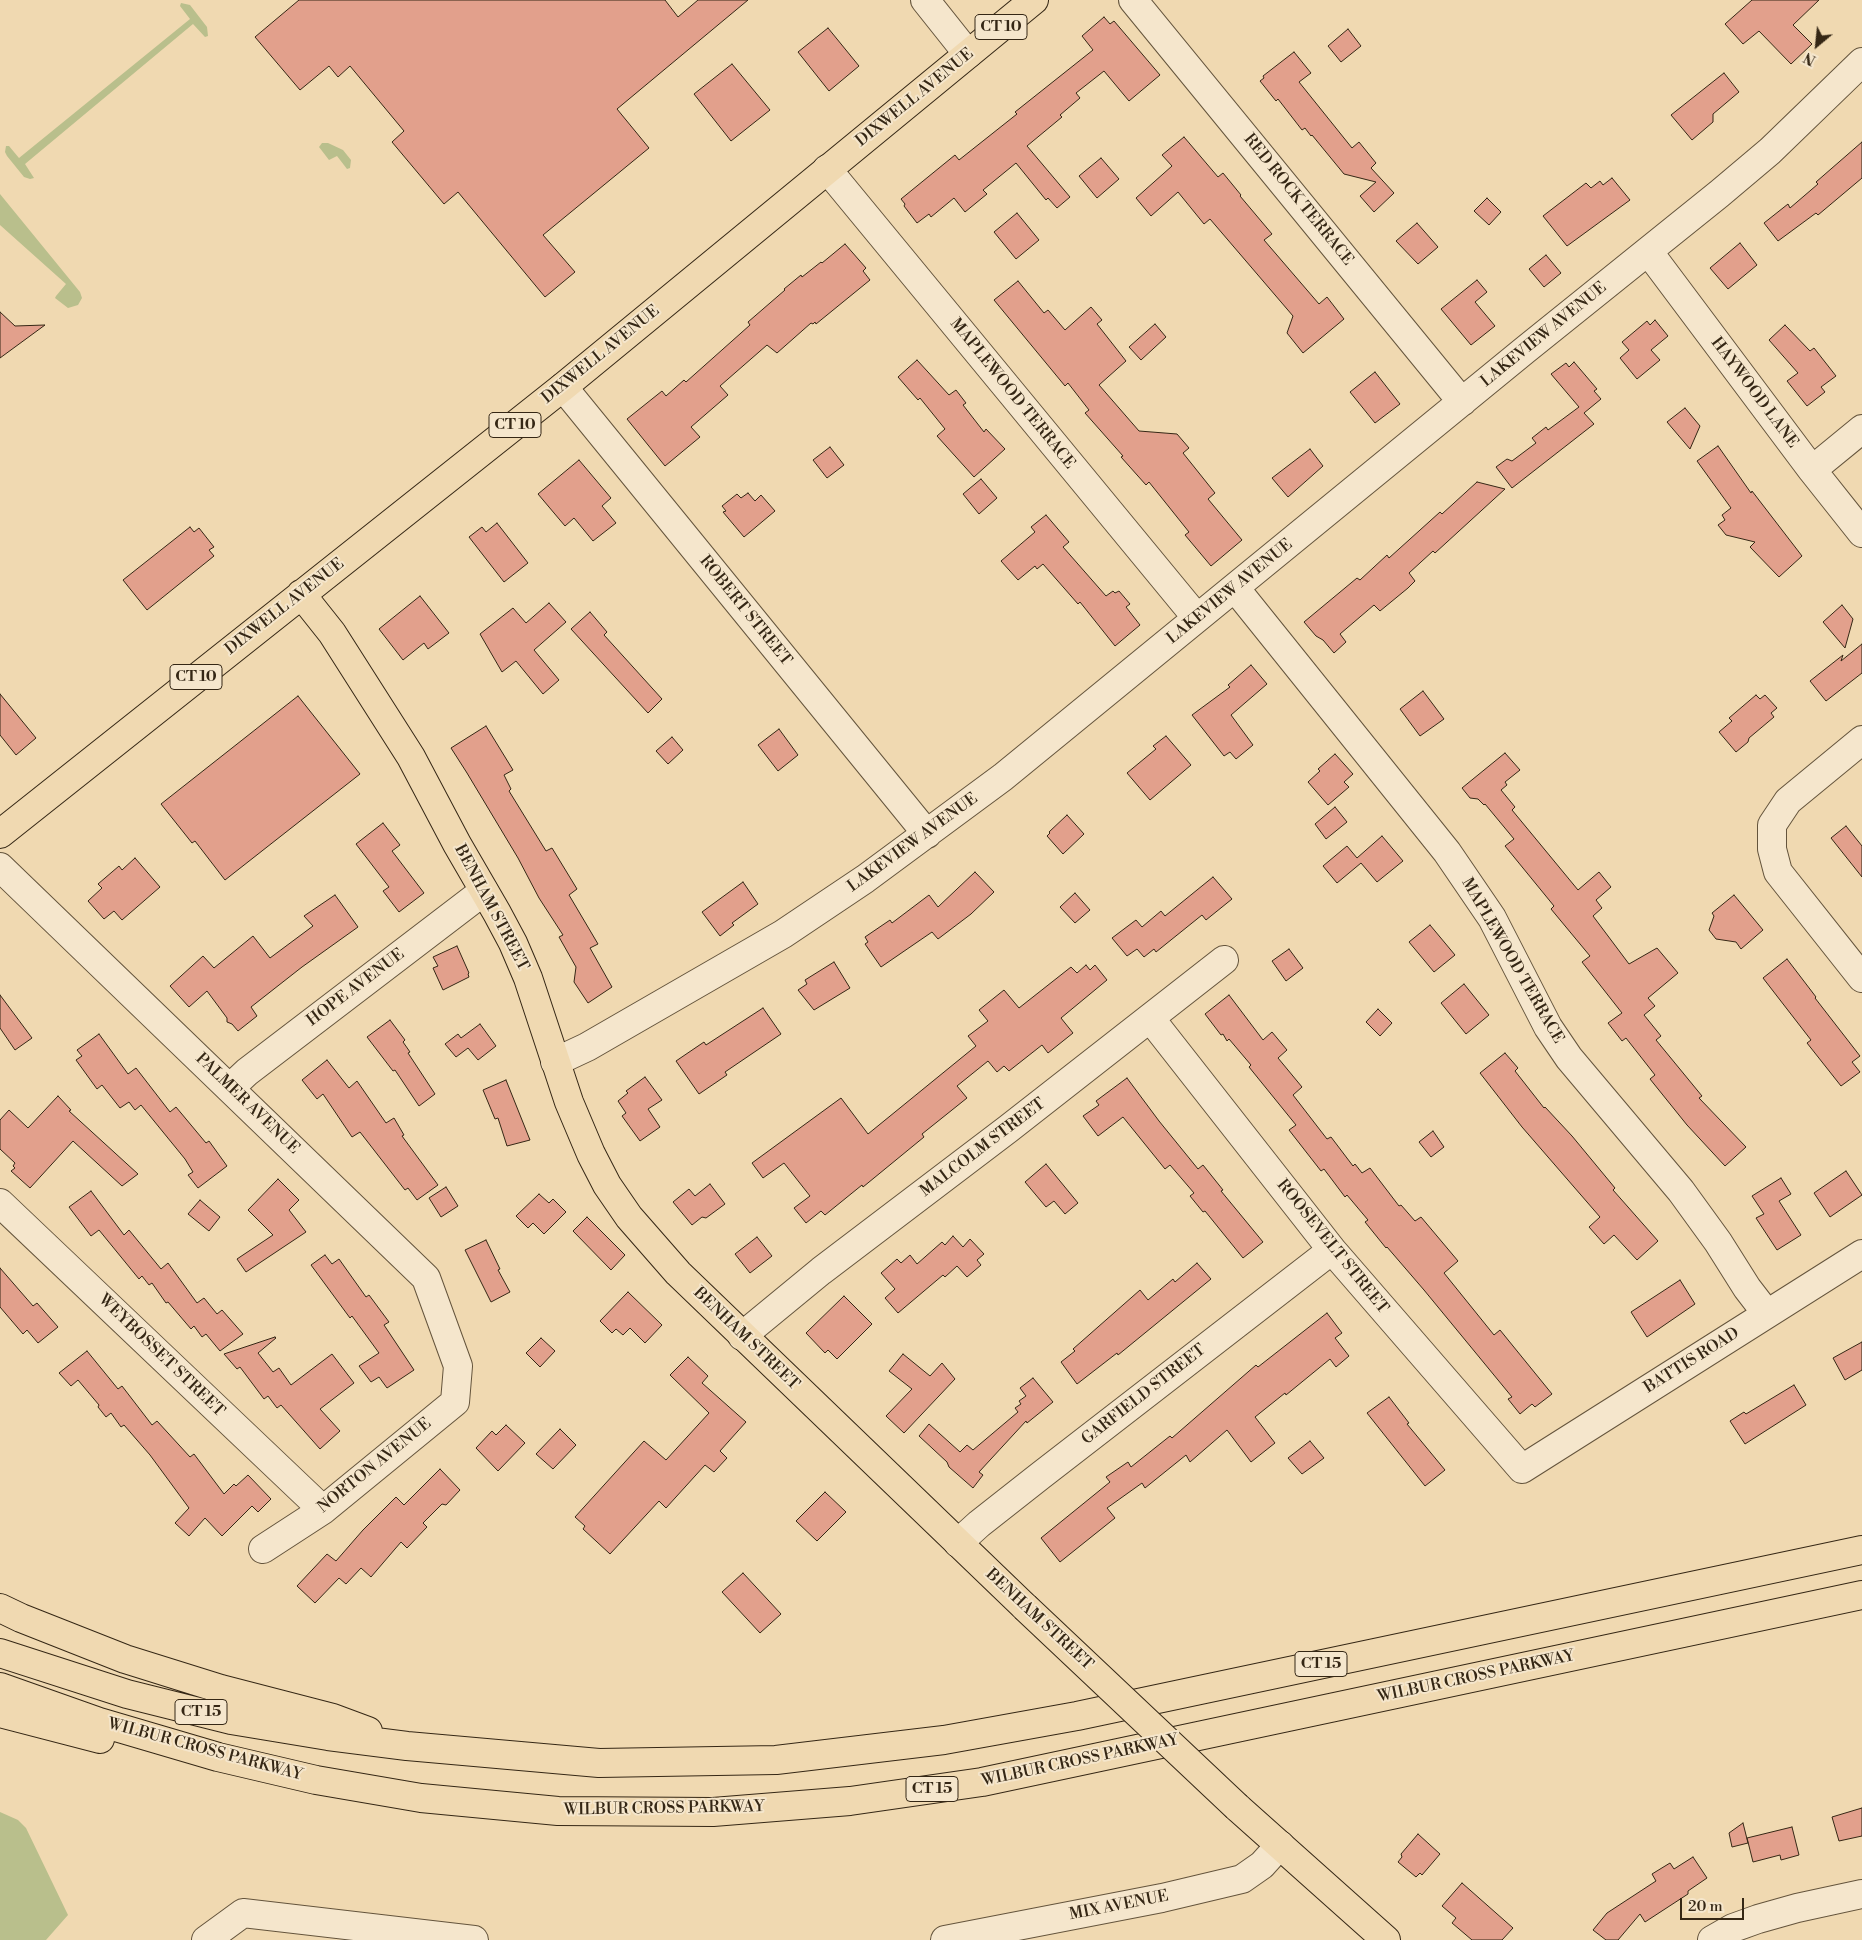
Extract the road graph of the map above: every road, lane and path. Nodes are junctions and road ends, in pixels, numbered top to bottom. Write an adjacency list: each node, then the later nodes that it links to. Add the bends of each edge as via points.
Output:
1 (925, 0): 4 (street)
2 (1034, 0): 4 (main road, DIXWELL AVENUE / CT 10)
3 (1133, 0): 9 (street, RED ROCK TERRACE)
4 (968, 54): 6 (main road, DIXWELL AVENUE / CT 10)
5 (1862, 62): 7 (street, LAKEVIEW AVENUE, via 1770,151)
6 (827, 169): 8 (main road, DIXWELL AVENUE / CT 10); 15 (street, MAPLEWOOD TERRACE)
7 (1648, 251): 9 (street, LAKEVIEW AVENUE); 11 (street, HAYWOOD LANE)
8 (563, 387): 14 (main road, DIXWELL AVENUE / CT 10); 18 (street, ROBERT STREET)
9 (1462, 402): 13 (street, LAKEVIEW AVENUE)
10 (1862, 429): 11 (street)
11 (1812, 470): 12 (street, HAYWOOD LANE)
12 (1862, 533)
13 (1235, 588): 15 (street, LAKEVIEW AVENUE); 29 (street, MAPLEWOOD TERRACE, via 1448,852 1492,918 1548,1027 1568,1058 1681,1191)
14 (301, 594): 17 (main road, DIXWELL AVENUE / CT 10); 20 (main road, BENHAM STREET, via 332,633 411,757)
15 (1197, 618): 18 (street, LAKEVIEW AVENUE, via 1003,777)
16 (1862, 740): 22 (street, via 1788,801 1772,825 1772,849 1778,872)
17 (0, 834)
18 (927, 834): 24 (street, LAKEVIEW AVENUE, via 783,934 587,1047)
19 (0, 867): 25 (street, PALMER AVENUE)
20 (484, 891): 24 (main road, BENHAM STREET, via 528,978); 25 (street, HOPE AVENUE)
21 (1224, 960): 23 (street, MALCOLM STREET)
22 (1862, 978)
23 (1150, 1018): 27 (street, ROOSEVELT STREET); 30 (street, MALCOLM STREET, via 821,1271)
24 (555, 1062): 30 (main road, BENHAM STREET, via 591,1154 612,1193 653,1247)
25 (230, 1088): 31 (street, PALMER AVENUE, via 426,1278)
26 (0, 1203): 33 (street, WEYBOSSET STREET)
27 (1332, 1250): 32 (street, ROOSEVELT STREET); 34 (street, GARFIELD STREET)
28 (1862, 1254): 29 (street, BATTIS ROAD)
29 (1767, 1314): 32 (street, BATTIS ROAD)
30 (742, 1336): 34 (main road, BENHAM STREET)
31 (458, 1366): 33 (street, NORTON AVENUE, via 455,1402)
32 (1522, 1469)
33 (323, 1510): 35 (street, NORTON AVENUE)
34 (958, 1543): 44 (main road, BENHAM STREET, bridge)
35 (263, 1549)
36 (1862, 1550): 42 (main road, WILBUR CROSS PARKWAY / CT 15, via 1077,1716 944,1740 776,1760 599,1763)
37 (1862, 1595): 43 (main road, WILBUR CROSS PARKWAY / CT 15, via 982,1782 850,1802 713,1812 558,1811 421,1798 316,1780)
38 (0, 1608): 42 (main road, via 125,1658 221,1689 333,1718)
39 (0, 1653): 42 (main road, WILBUR CROSS PARKWAY / CT 15, via 127,1694 231,1720)
40 (0, 1687): 43 (main road, WILBUR CROSS PARKWAY / CT 15, via 99,1722)
41 (0, 1713): 43 (main road, via 155,1753)
42 (407, 1746)
43 (218, 1758)
44 (1280, 1846): 46 (street, MIX AVENUE, via 1262,1865 1242,1879); 50 (main road, BENHAM STREET)
45 (1862, 1894): 51 (street, via 1758,1919)
46 (1000, 1934): 47 (street, MIX AVENUE)
47 (951, 1939)
48 (206, 1940): 49 (street, via 243,1913)
49 (474, 1940)
50 (1386, 1940)
51 (1712, 1940)

